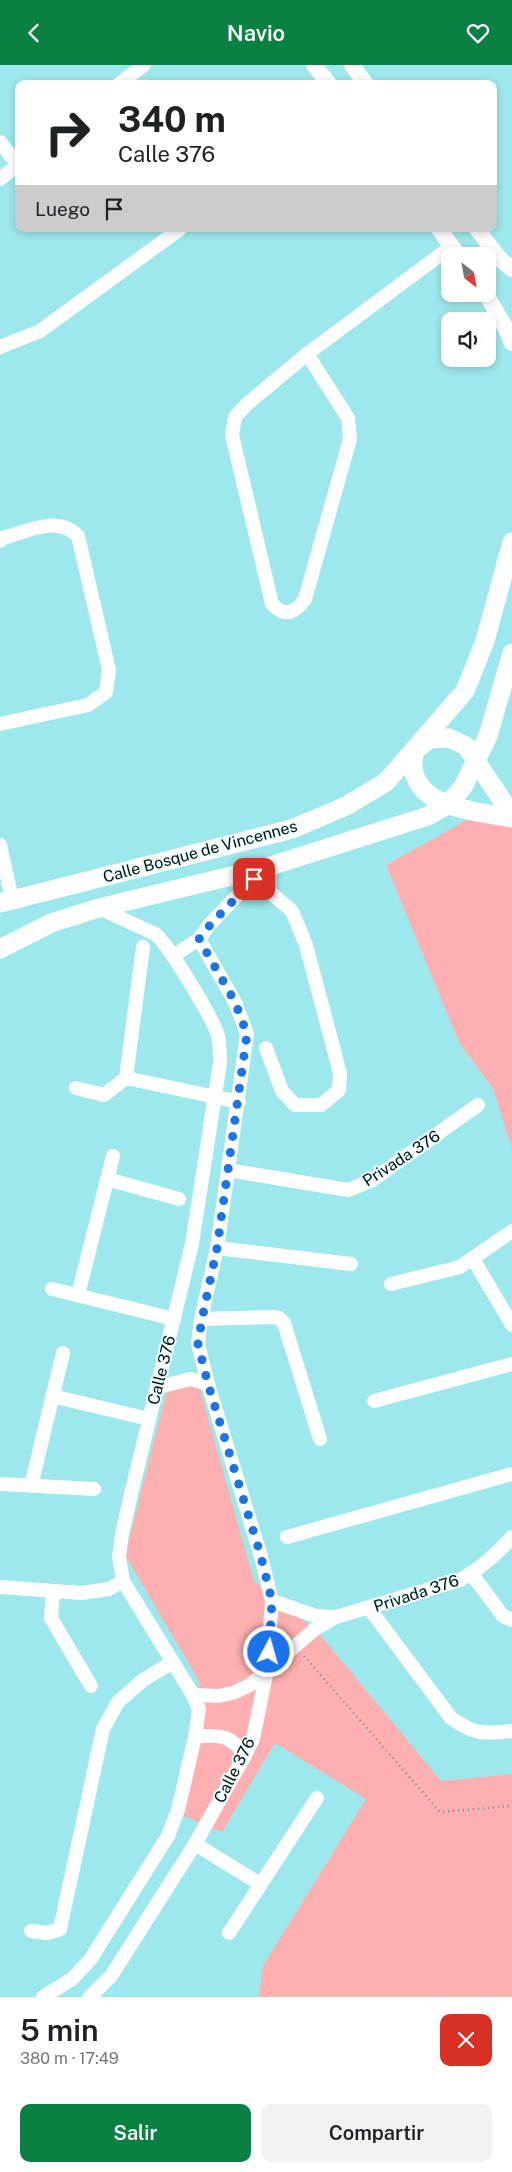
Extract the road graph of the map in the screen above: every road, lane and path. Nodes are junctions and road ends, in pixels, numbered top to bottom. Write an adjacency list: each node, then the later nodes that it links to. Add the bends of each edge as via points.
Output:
1 (144, 65): 4 (street)
2 (314, 65): 5 (street)
3 (352, 65): 6 (street)
4 (124, 80)
5 (326, 80)
6 (363, 80)
7 (0, 142): 8 (street)
8 (15, 160)
9 (15, 168): 10 (street)
10 (0, 179)
11 (176, 232): 20 (street, via 40,331)
12 (441, 232): 14 (street)
13 (479, 232): 16 (street)
14 (452, 247)
15 (441, 261): 21 (street)
16 (512, 269)
17 (492, 303): 18 (street)
18 (508, 325): 19 (street)
19 (512, 343)
20 (0, 347)
21 (307, 354): 21 (street, via 244,407 232,426 272,604 278,611 288,613 305,599 350,439 348,418)
22 (0, 541): 25 (street, via 56,524 70,529 78,537 109,670 106,692 88,705)
23 (512, 543): 26 (main road, Calle Bosque de Vincennes, via 485,641 465,691)
24 (512, 653): 27 (main road, Calle Bosque de Vincennes, via 488,737)
25 (0, 724)
26 (415, 750): 27 (main road, via 430,739 449,738 466,746); 28 (main road, via 413,767 418,784 430,798); 32 (main road, Calle Bosque de Vincennes, via 386,782 346,806 292,829)
27 (476, 762): 28 (main road, Calle Bosque de Vincennes, via 463,787); 29 (main road)
28 (447, 805): 29 (main road); 31 (main road, Calle Bosque de Vincennes, via 428,816)
29 (512, 817)
30 (0, 845): 32 (street)
31 (259, 873): 33 (main road, Calle Bosque de Vincennes); 34 (street); 38 (street, via 292,911 306,945 340,1073 339,1090 321,1105 294,1105 282,1091)
32 (6, 901)
33 (99, 908): 36 (main road, Calle Bosque de Vincennes, via 51,923); 37 (street, Calle 376, via 159,936)
34 (199, 939): 37 (street); 42 (street, Calle 376, via 235,1002 247,1034)
35 (143, 947): 39 (street)
36 (0, 949)
37 (173, 956): 41 (street, Calle 376, via 218,1036 220,1063)
38 (266, 1048)
39 (126, 1078): 40 (street, via 104,1095); 41 (street)
40 (76, 1088)
41 (216, 1098): 42 (street); 55 (street, Calle 376, via 192,1244)
42 (239, 1102): 45 (street, Calle 376)
43 (478, 1105): 45 (street, Privada 376, via 371,1181 348,1190)
44 (112, 1156): 46 (street)
45 (228, 1170): 49 (street, Calle 376)
46 (107, 1179): 47 (street); 54 (street)
47 (179, 1199)
48 (512, 1231): 50 (street)
49 (217, 1248): 51 (street); 56 (street, Calle 376)
50 (473, 1259): 52 (street, via 460,1267); 57 (street)
51 (351, 1264)
52 (391, 1284)
53 (52, 1289): 54 (street)
54 (78, 1295): 55 (street)
55 (174, 1319): 61 (street, Calle 376)
56 (202, 1319): 60 (street, Calle 376, via 198,1344); 65 (street, via 272,1317 284,1323)
57 (512, 1325)
58 (63, 1353): 62 (street)
59 (512, 1364): 63 (street)
60 (208, 1384): 61 (street, via 191,1379); 76 (street, Calle 376)
61 (158, 1387): 64 (street, Calle 376)
62 (52, 1396): 64 (street); 68 (street)
63 (374, 1401)
64 (149, 1419): 73 (street, Calle 376, via 122,1534 119,1557)
65 (320, 1439)
66 (512, 1474): 70 (street)
67 (0, 1484): 68 (street)
68 (31, 1486): 69 (street)
69 (94, 1489)
70 (287, 1537)
71 (512, 1537): 72 (street, Privada 376)
72 (472, 1573): 77 (street, Privada 376, via 460,1580); 79 (street, via 504,1616)
73 (123, 1581): 75 (street, via 109,1589 81,1593); 81 (street, Calle 376)
74 (0, 1587): 75 (street)
75 (53, 1591): 83 (street, via 51,1618)
76 (272, 1601): 78 (street, via 316,1616); 82 (street, Calle 376)
77 (369, 1608): 78 (street, Privada 376); 85 (street, via 452,1718 466,1728 484,1734)
78 (336, 1617): 80 (street, via 314,1629)
79 (512, 1621)
80 (294, 1646): 82 (street); 89 (path, via 440,1812)
81 (173, 1662): 84 (street, Calle 376); 92 (street, via 143,1680 118,1702 103,1729 60,1929 48,1933)
82 (267, 1670): 84 (street, via 250,1685 233,1693); 87 (street, Calle 376, via 252,1739)
83 (91, 1686)
84 (193, 1695): 86 (street, Calle 376, via 199,1709)
85 (512, 1731)
86 (196, 1737): 87 (street, via 211,1735 229,1739 238,1745); 94 (street, Calle 376, via 178,1810 168,1836 90,1960 72,1979)
87 (244, 1757): 90 (street, Calle 376)
88 (317, 1798): 91 (street)
89 (512, 1806)
90 (195, 1844): 91 (street); 95 (street, Calle 376, via 111,1976)
91 (260, 1884): 93 (street)
92 (31, 1931)
93 (229, 1933)
94 (43, 1997)
95 (90, 1997)

